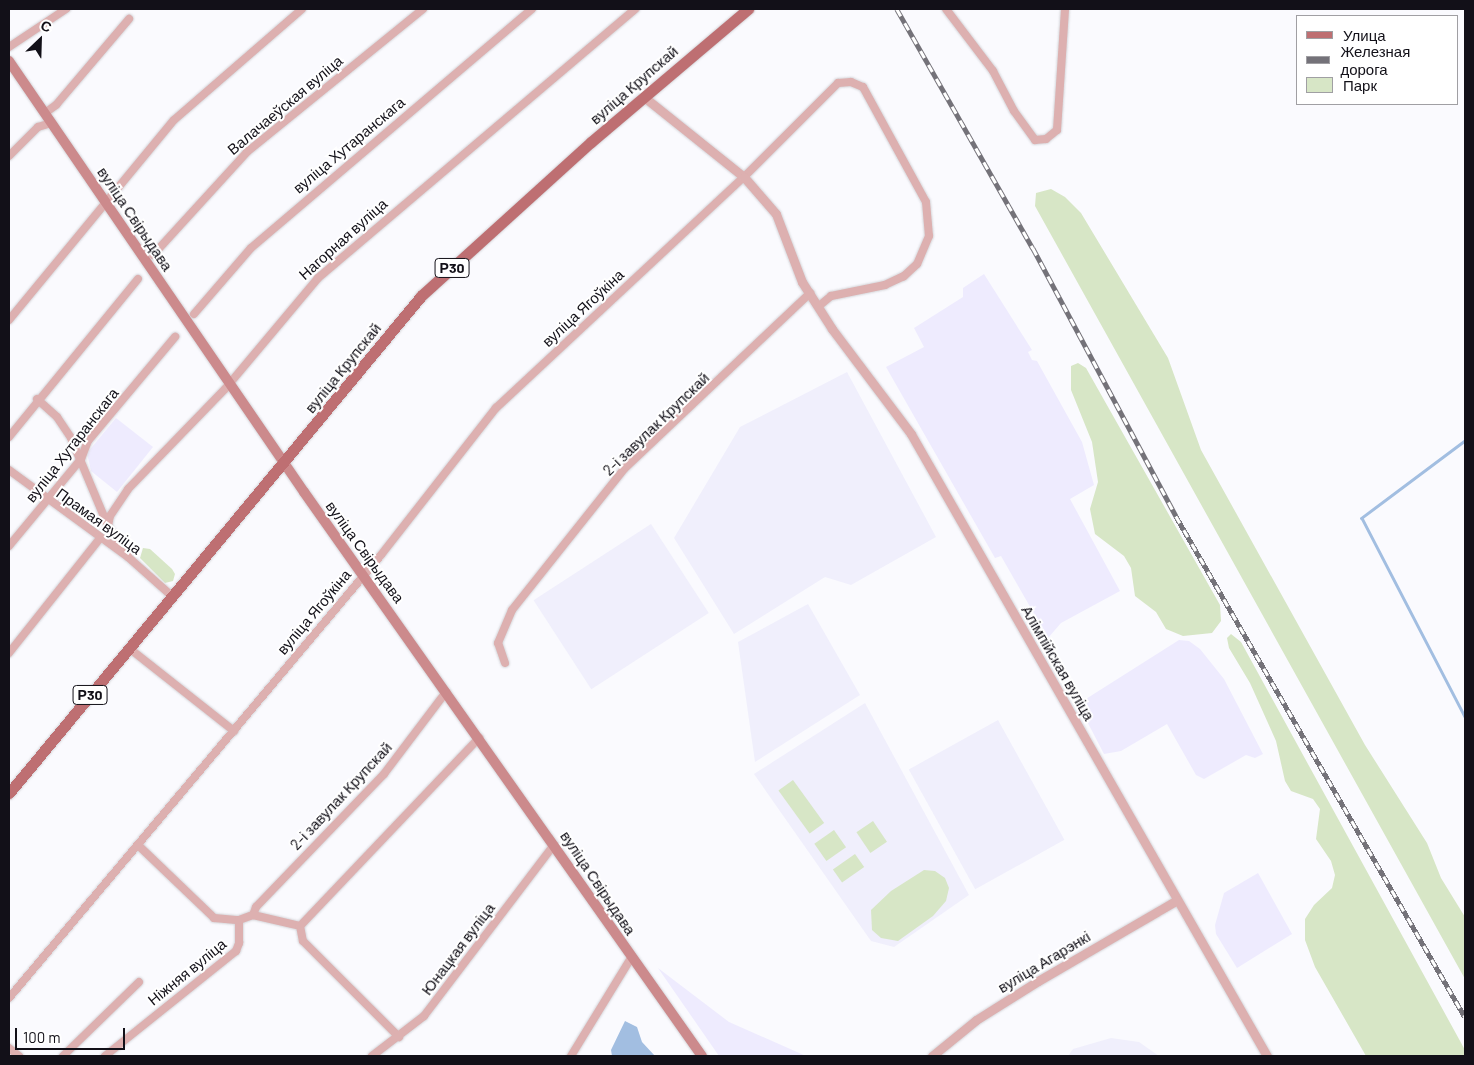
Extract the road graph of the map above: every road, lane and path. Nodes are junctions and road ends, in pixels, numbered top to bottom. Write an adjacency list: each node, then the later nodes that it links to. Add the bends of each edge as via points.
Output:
1 (66, 9): 10 (street)
2 (302, 9): 17 (street, via 199,96)
3 (423, 9): 18 (street, Валачаеўская вуліца, via 247,152)
4 (532, 9): 22 (street, вуліца Хутаранскага, via 251,248)
5 (635, 9): 25 (street, Нагорная вуліца, via 318,278)
6 (748, 9): 12 (main road, вуліца Крупскай / Р30)
7 (946, 9): 8 (street, via 993,71 1014,111 1035,140 1046,140 1057,130)
8 (1065, 9)
9 (128, 19): 13 (street)
10 (9, 47)
11 (9, 62): 13 (main road, вуліца Свірыдава)
12 (644, 98): 16 (street); 29 (main road, вуліца Крупскай / Р30, via 421,296)
13 (45, 114): 14 (main road, вуліца Свірыдава)
14 (51, 123): 15 (street, via 38,127); 17 (main road, вуліца Свірыдава)
15 (9, 156)
16 (744, 177): 20 (street, via 776,214 796,269); 21 (street, вуліца Ягоўкіна, via 838,84 851,82 863,87 926,202 929,236 917,264 904,276 885,286 831,296); 36 (street, вуліца Ягоўкіна, via 496,408)
17 (106, 202): 23 (street); 25 (main road, вуліца Свірыдава)
18 (153, 255)
19 (138, 279): 26 (street)
20 (810, 293): 21 (street, Алімпійская вуліца); 40 (street, 2-і завулак Крупскай, via 625,468 512,610 498,643)
21 (819, 306): 47 (street, Алімпійская вуліца, via 832,329 911,434)
22 (194, 314)
23 (9, 320)
24 (176, 338): 28 (street, вуліца Хутаранскага, via 88,441)
25 (229, 383): 29 (main road, вуліца Свірыдава); 32 (street, Нагорная вуліца, via 128,489 110,516)
26 (37, 399): 27 (street); 28 (street, via 57,417)
27 (9, 437)
28 (81, 459): 31 (street, вуліца Хутаранскага); 32 (street)
29 (284, 460): 36 (main road, вуліца Свірыдава); 37 (main road, вуліца Крупскай / Р30)
30 (9, 470): 31 (street, Прамая вуліца)
31 (48, 500): 33 (street, Прамая вуліца); 34 (street, вуліца Хутаранскага)
32 (108, 526): 35 (street)
33 (100, 538): 35 (street, Прамая вуліца); 39 (street)
34 (9, 546)
35 (128, 557): 37 (street, Прамая вуліца)
36 (364, 575): 41 (main road, вуліца Свірыдава); 42 (street, вуліца Ягоўкіна)
37 (172, 596): 38 (main road, вуліца Крупскай / Р30)
38 (129, 648): 42 (street); 44 (main road, вуліца Крупскай / Р30)
39 (9, 653)
40 (505, 663)
41 (446, 692): 43 (main road, вуліца Свірыдава); 48 (street, 2-і завулак Крупскай, via 384,774 256,907)
42 (234, 731): 46 (street, вуліца Ягоўкіна)
43 (479, 738): 45 (main road, вуліца Свірыдава); 50 (street)
44 (9, 793)
45 (554, 845): 51 (main road, вуліца Свірыдава); 54 (street, Юнацкая вуліца, via 424,1016)
46 (139, 846): 49 (street, via 214,918); 53 (street, вуліца Ягоўкіна, via 100,886)
47 (1177, 900): 62 (street, вуліца Агарэнкі, via 976,1020); 63 (street, Алімпійская вуліца)
48 (253, 915): 49 (street); 50 (street)
49 (239, 920): 58 (street, Ніжняя вуліца, via 236,951)
50 (300, 926): 54 (street, via 303,940)
51 (631, 958): 60 (street); 61 (main road, вуліца Свірыдава)
52 (139, 982): 57 (street)
53 (9, 998)
54 (399, 1037): 59 (street, Юнацкая вуліца)
55 (9, 1048): 56 (street)
56 (19, 1056)
57 (63, 1056)
58 (105, 1056)
59 (372, 1056)
60 (571, 1056)
61 (702, 1056)
62 (932, 1056)
63 (1267, 1056)

